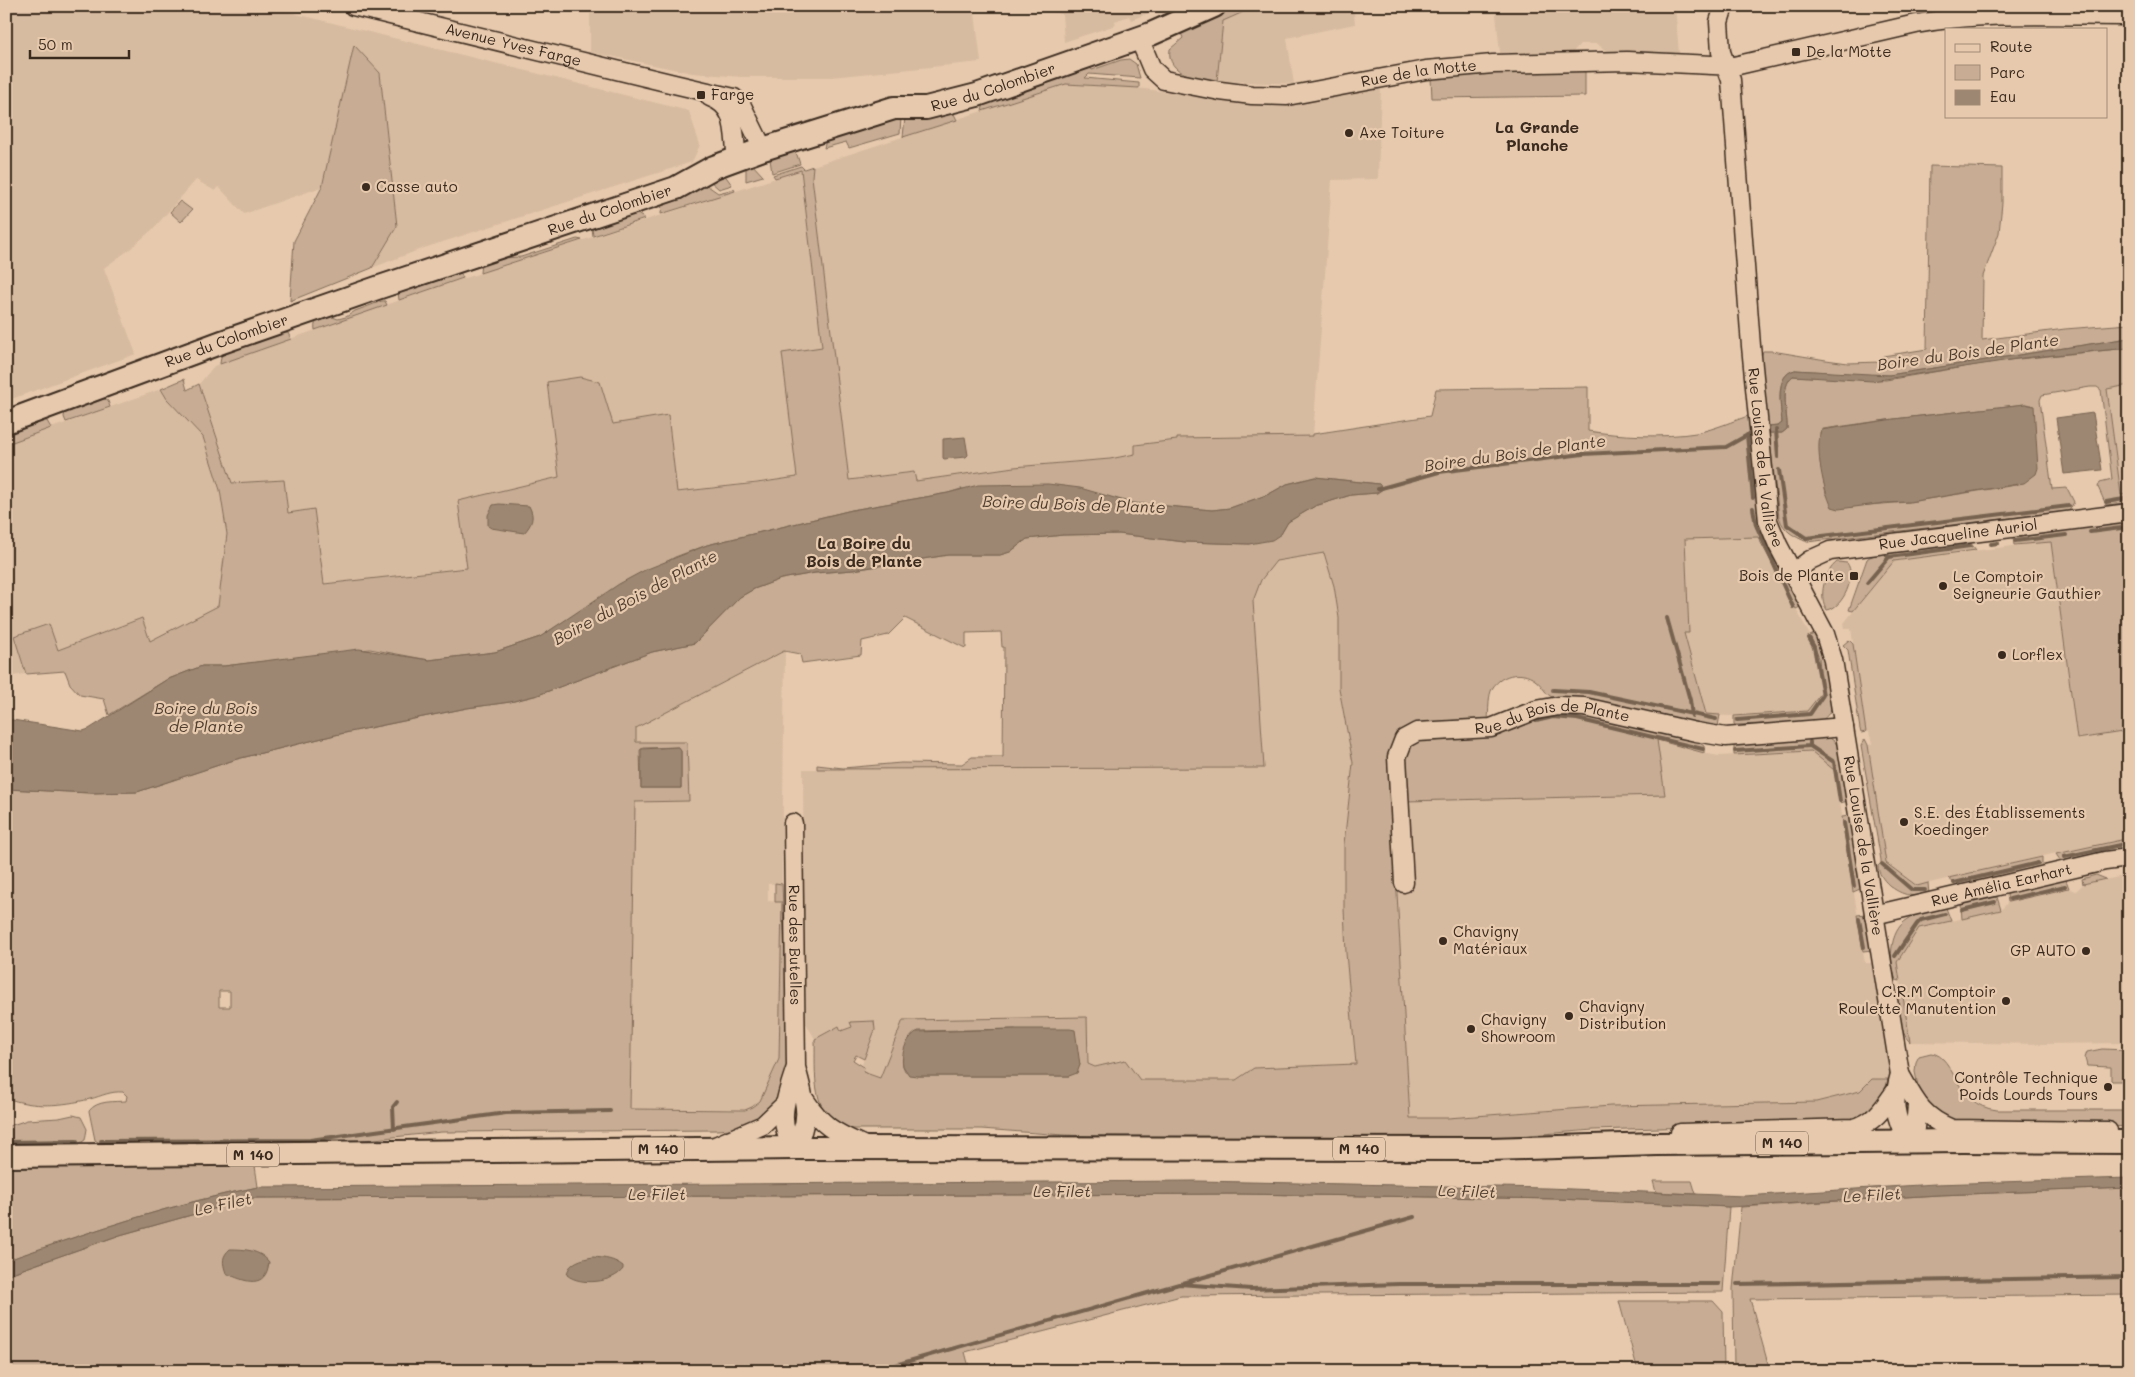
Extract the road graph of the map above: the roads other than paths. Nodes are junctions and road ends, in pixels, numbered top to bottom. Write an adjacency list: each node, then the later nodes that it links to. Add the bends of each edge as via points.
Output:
1 (353, 6): 7 (street, Avenue Yves Farge)
2 (1214, 6): 5 (main road, Rue du Colombier)
3 (1724, 6): 6 (street, Rue Louise de la Vallière, via 1719,22)
4 (2129, 16): 6 (street, Rue de la Motte, via 1947,19)
5 (1145, 36): 6 (street, Rue de la Motte, via 1148,61 1164,80 1252,95 1288,96 1426,70 1493,64 1627,61); 8 (main road, Rue du Colombier, via 977,94 926,108 894,108)
6 (1725, 67): 12 (street, Rue Louise de la Vallière, via 1731,80 1767,513 1772,533)
7 (674, 84): 8 (street, Avenue Yves Farge, via 734,98 741,104); 9 (street, Avenue Yves Farge, via 724,103 732,120)
8 (763, 149): 9 (main road, Rue du Colombier)
9 (737, 159): 10 (main road, Rue du Colombier, via 714,167 676,188 222,342)
10 (6, 422)
11 (2129, 513): 12 (street, Rue Jacqueline Auriol, via 1830,551)
12 (1794, 572): 13 (street, Rue Louise de la Vallière, via 1830,647)
13 (1844, 727): 16 (street, Rue du Bois de Plante, via 1726,737 1584,707 1559,706 1536,710 1491,728 1417,732 1404,739 1397,757); 17 (street, Rue Louise de la Vallière)
14 (793, 823): 18 (street, Rue des Butelles)
15 (2129, 858): 17 (street, Rue Amélia Earhart)
16 (1404, 883)
17 (1874, 915): 19 (street, Rue Louise de la Vallière)
18 (796, 1067): 21 (street, Rue des Butelles); 22 (street, Rue des Butelles)
19 (1900, 1074): 20 (street, Rue Louise de la Vallière); 23 (street, Rue Louise de la Vallière)
20 (1894, 1092): 25 (street, Rue Louise de la Vallière, via 1898,1123); 27 (street, Rue Louise de la Vallière, via 1874,1119 1854,1128 1677,1133)
21 (804, 1098): 28 (street, Rue des Butelles, via 806,1121 803,1134); 29 (street, Rue des Butelles, via 830,1130)
22 (784, 1105): 28 (street, Rue des Butelles, via 787,1138); 30 (street, Rue des Butelles, via 763,1125)
23 (1917, 1105): 24 (street, Rue Louise de la Vallière, via 1932,1120 1952,1129); 25 (street, via 1915,1128)
24 (2129, 1132)
25 (1908, 1142): 26 (main road, M 140); 27 (main road, M 140)
26 (2129, 1142)
27 (1657, 1144): 29 (main road, M 140, via 1489,1149)
28 (794, 1148): 29 (main road, M 140); 30 (main road, M 140)
29 (870, 1148)
30 (708, 1149): 31 (main road, M 140)
31 (6, 1156)

